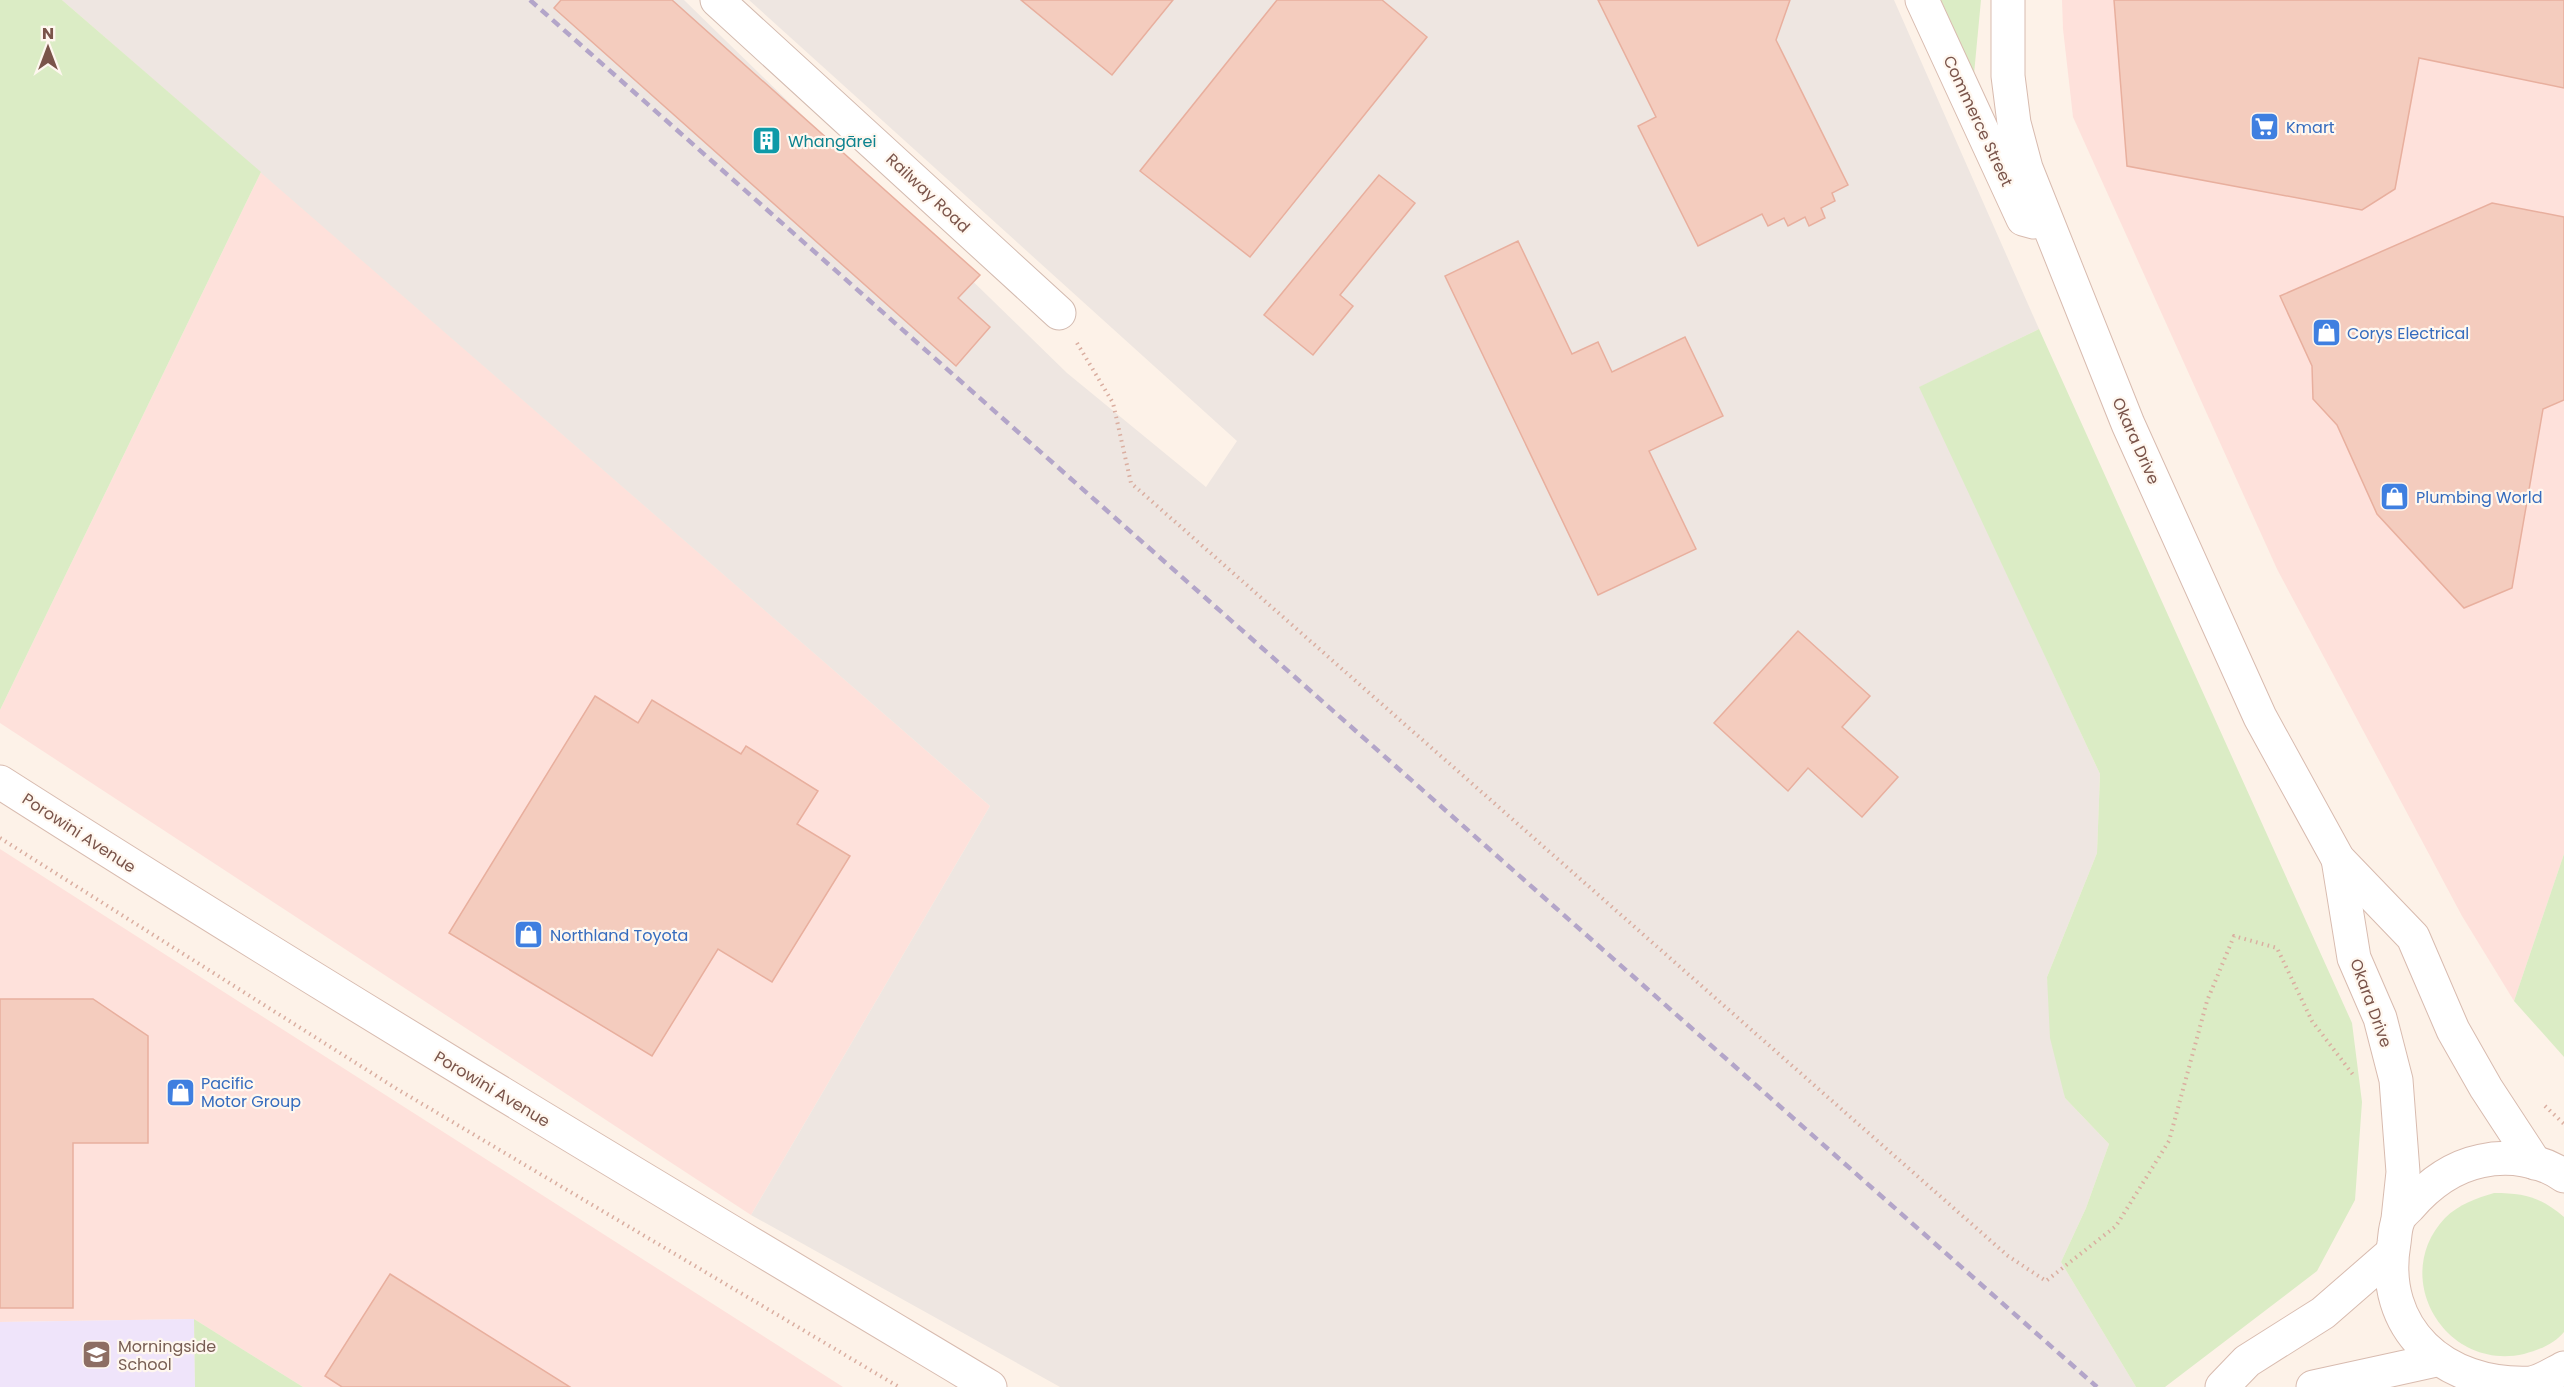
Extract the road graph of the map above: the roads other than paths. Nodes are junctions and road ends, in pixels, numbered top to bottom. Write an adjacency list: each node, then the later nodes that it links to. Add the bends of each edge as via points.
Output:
1 (717, 0): 5 (main road, Railway Road)
2 (1922, 0): 4 (main road, Commerce Street, via 2023,219)
3 (2008, 0): 4 (main road, Okara Drive, via 2008,76 2014,123)
4 (2047, 226): 7 (main road, Okara Drive, via 2128,424 2260,717)
5 (1059, 314)
6 (0, 782): 14 (main road, Porowini Avenue, via 296,970)
7 (2338, 859): 8 (main road, Okara Drive, via 2414,937 2453,1030 2486,1088); 9 (main road, Okara Drive, via 2354,958 2380,1018 2396,1080 2403,1172)
8 (2550, 1169): 9 (main road, via 2511,1158 2466,1164 2440,1178)
9 (2398, 1219): 10 (main road, Okara Drive)
10 (2392, 1253): 11 (main road, Okara Drive, via 2391,1281 2397,1307 2405,1328); 15 (main road, via 2323,1314 2247,1361)
11 (2432, 1361): 13 (main road, via 2470,1381); 16 (main road)
12 (2564, 1368): 13 (main road, via 2532,1383)
13 (2494, 1386)
14 (990, 1387)
15 (2222, 1387)
16 (2313, 1387)

